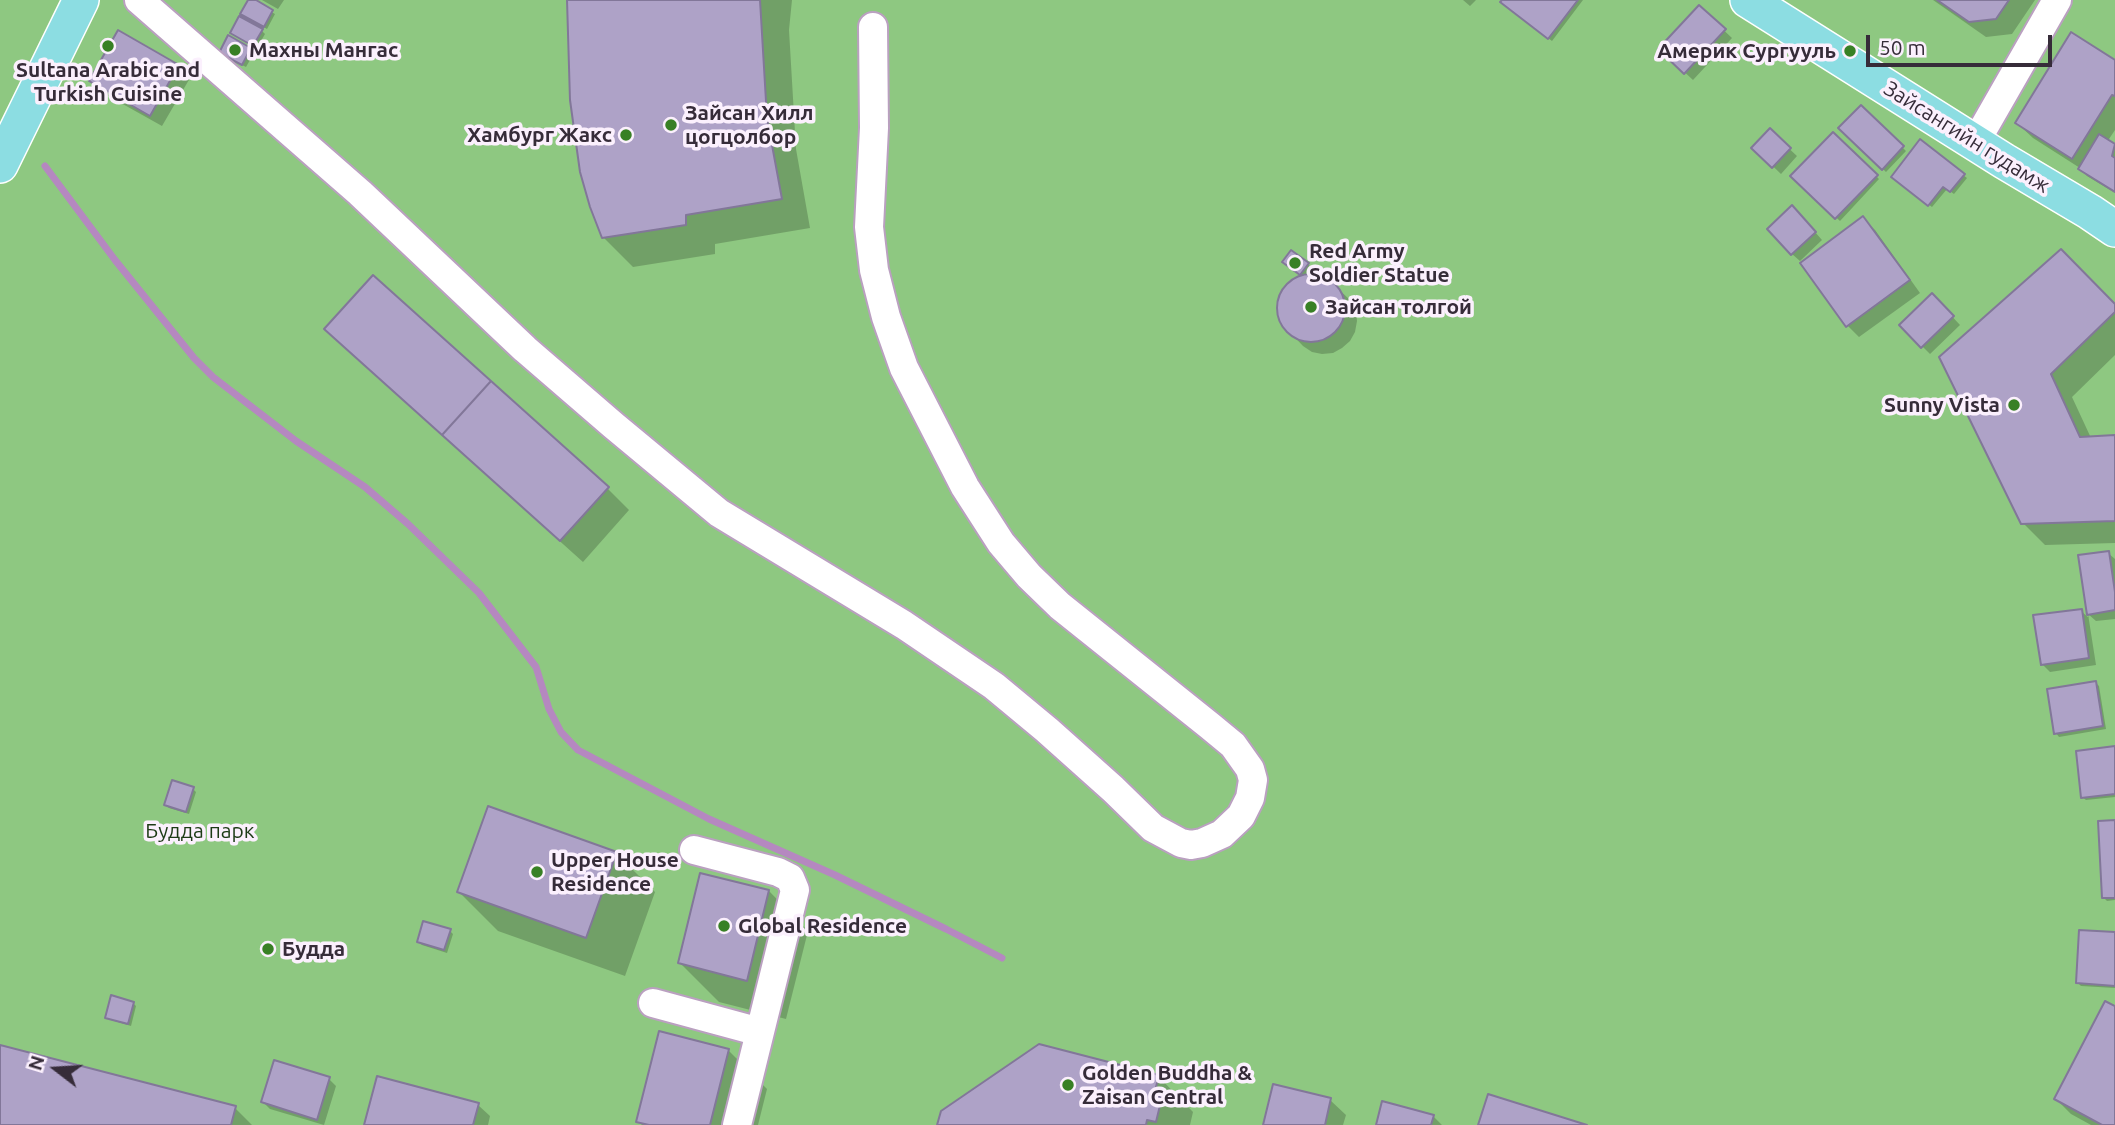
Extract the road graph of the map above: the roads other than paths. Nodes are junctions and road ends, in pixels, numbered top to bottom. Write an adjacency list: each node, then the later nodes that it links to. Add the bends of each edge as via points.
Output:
1 (81, 0): 7 (main road)
2 (139, 0): 5 (street, via 360,194 525,349 719,513 904,625 994,686 1162,834 1191,845 1213,839 1232,826 1250,798 1253,779 1245,760 1233,745 1029,576 965,487 904,368 874,270 869,227)
3 (1748, 0): 6 (main road, Зайсангийн гудамж)
4 (2057, 0): 6 (street)
5 (873, 27)
6 (1975, 143): 8 (main road, Зайсангийн гудамж)
7 (0, 165)
8 (2115, 229)
9 (694, 850): 11 (street, via 790,878 794,890)
10 (653, 1003): 11 (street)
11 (761, 1032): 12 (street)
12 (737, 1125)

